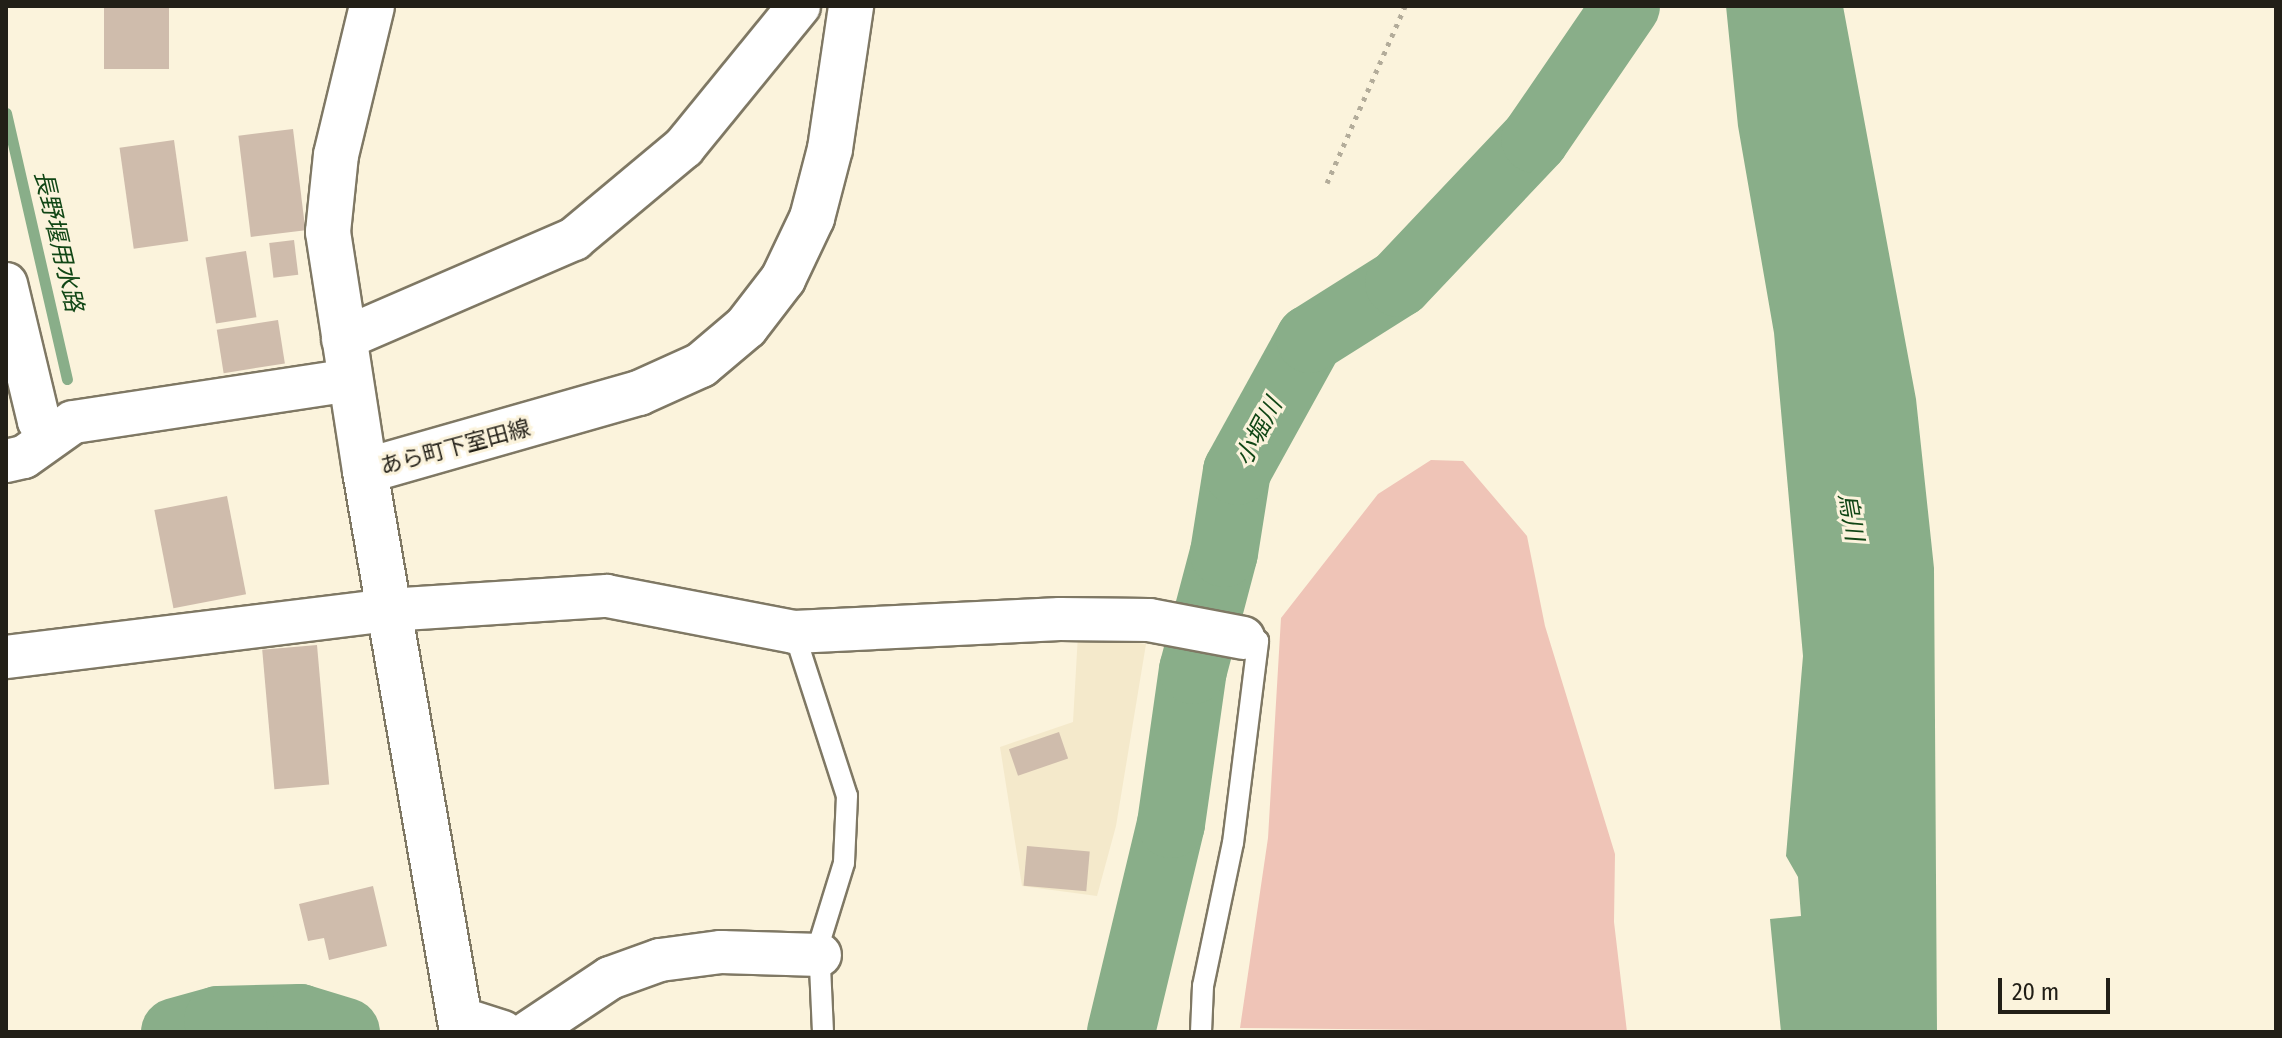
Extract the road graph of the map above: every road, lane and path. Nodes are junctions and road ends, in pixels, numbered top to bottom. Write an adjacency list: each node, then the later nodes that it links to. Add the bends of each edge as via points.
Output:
1 (372, 6): 7 (main road, via 330,192 333,286)
2 (851, 6): 10 (main road, あら町下室田線, via 830,149 812,218 783,279 746,327 701,365 639,393)
3 (1405, 6): 5 (path)
4 (794, 8): 7 (street, via 684,147 599,220 574,239)
5 (1327, 183)
6 (6, 284): 8 (street, via 39,421)
7 (346, 359): 8 (street, via 73,422); 10 (main road)
8 (54, 434): 9 (street, via 24,457)
9 (6, 461)
10 (365, 471): 11 (main road, あら町下室田線)
11 (388, 610): 12 (street, via 607,596); 14 (street); 16 (main road, あら町下室田線)
12 (794, 632): 13 (street, via 1149,620); 15 (lane, via 847,796 844,863)
13 (1243, 638): 20 (lane, via 1258,641 1233,843 1206,970)
14 (6, 657)
15 (820, 955): 18 (street, via 721,952 660,960 610,978); 19 (lane)
16 (460, 1025): 17 (street)
17 (503, 1032)
18 (529, 1032)
19 (823, 1032)
20 (1201, 1032)

